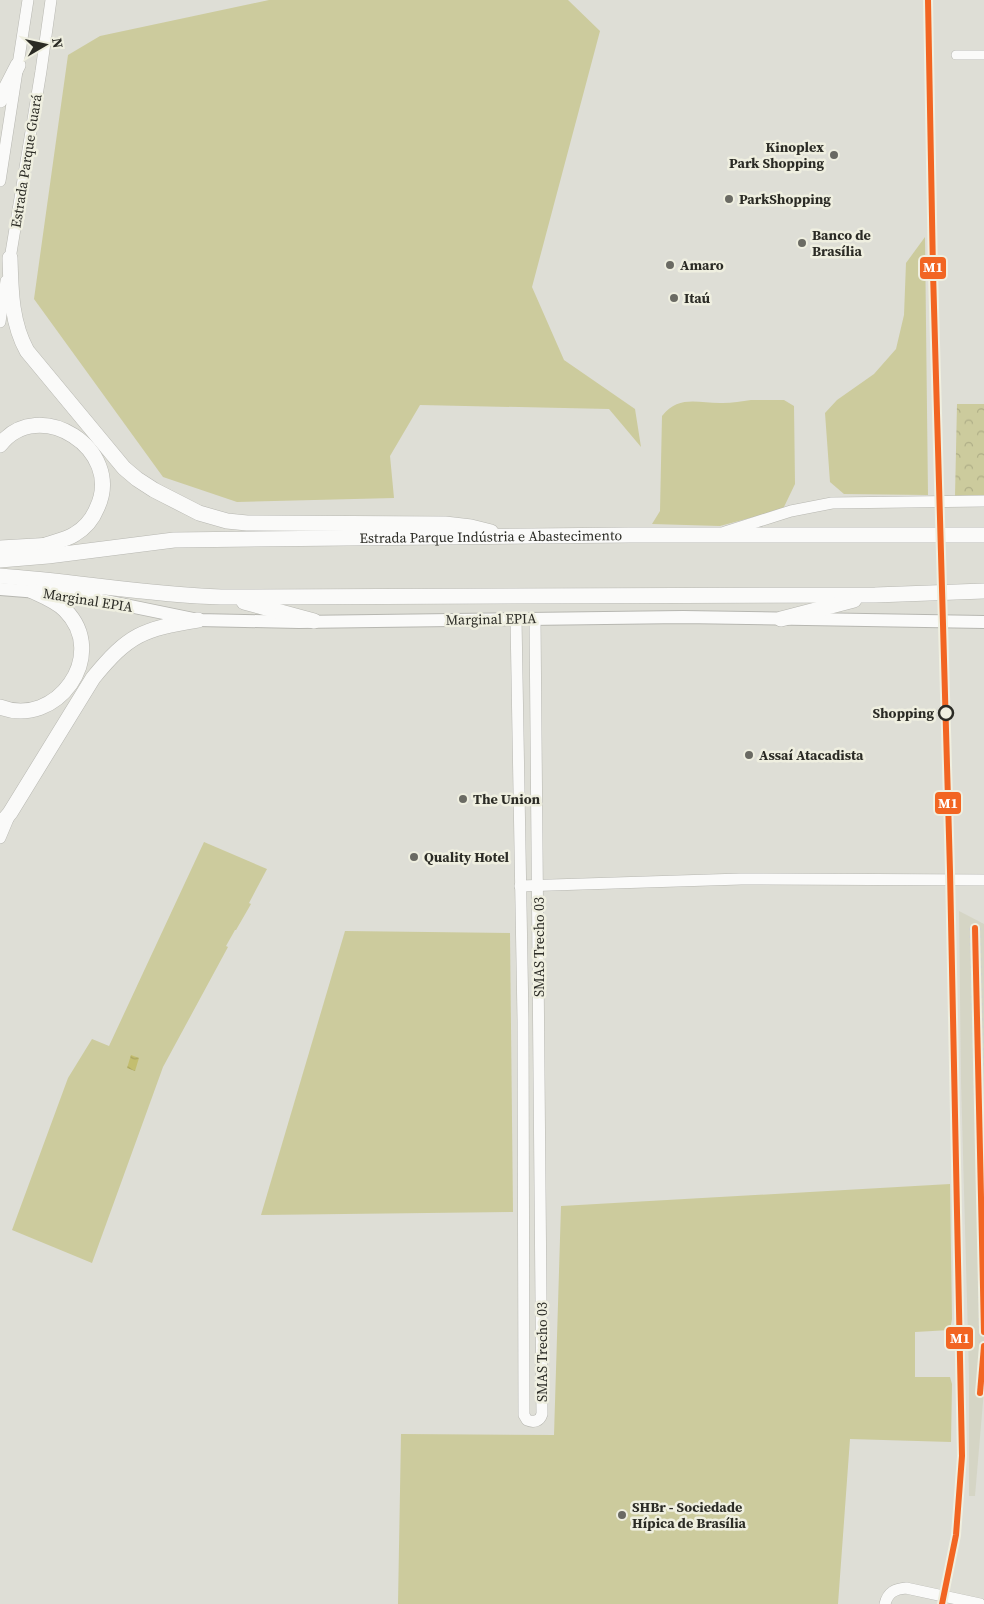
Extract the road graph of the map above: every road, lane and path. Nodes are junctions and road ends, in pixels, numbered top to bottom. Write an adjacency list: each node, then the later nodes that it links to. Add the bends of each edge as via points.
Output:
1 (28, 0): 5 (street, Estrada Parque Guará)
2 (51, 0): 8 (street, Estrada Parque Guará)
3 (956, 55): 4 (street)
4 (984, 55)
5 (18, 65): 6 (highway); 7 (street, Estrada Parque Guará)
6 (0, 100)
7 (0, 181)
8 (10, 258): 9 (street, Estrada Parque Guará); 14 (highway, via 15,321 27,350 124,468 154,490 198,513 234,522 444,524)
9 (0, 322)
10 (0, 445): 16 (highway, via 10,434 21,430 53,427 90,448 99,465 102,493 95,513 75,534)
11 (984, 501): 13 (street, via 832,503 791,511)
12 (984, 534): 13 (highway, Estrada Parque Indústria e Abastecimento)
13 (713, 536): 14 (highway, Estrada Parque Indústria e Abastecimento)
14 (512, 537): 15 (highway, Estrada Parque Indústria e Abastecimento)
15 (174, 540): 16 (highway, via 140,536); 18 (highway, Estrada Parque Indústria e Abastecimento)
16 (43, 546): 17 (highway)
17 (0, 548)
18 (0, 560)
19 (0, 576): 20 (highway)
20 (73, 582): 22 (highway); 25 (highway, via 158,594)
21 (0, 589): 22 (main road, Marginal EPIA)
22 (35, 591): 29 (main road, Marginal EPIA, via 76,595); 34 (highway, via 56,602 72,618 82,652 79,669 62,694 44,706 18,711)
23 (984, 592): 24 (highway)
24 (875, 594): 25 (highway); 28 (highway)
25 (220, 597): 30 (highway)
26 (516, 619): 27 (main road, Marginal EPIA); 30 (main road, Marginal EPIA); 33 (street, SMAS Trecho 03)
27 (535, 619): 28 (main road, Marginal EPIA); 32 (street, SMAS Trecho 03)
28 (781, 619): 31 (main road, Marginal EPIA)
29 (198, 620): 30 (main road, Marginal EPIA); 35 (highway, via 156,628 118,649 93,678)
30 (314, 621)
31 (984, 622)
32 (536, 653): 33 (street); 40 (street, SMAS Trecho 03)
33 (518, 654): 39 (street, SMAS Trecho 03)
34 (0, 707)
35 (10, 813): 36 (highway); 37 (street)
36 (0, 825)
37 (0, 838)
38 (984, 880): 40 (street, via 741,879)
39 (520, 886): 40 (street); 41 (street, SMAS Trecho 03)
40 (539, 886): 42 (street, SMAS Trecho 03)
41 (523, 1024): 42 (street); 42 (street, SMAS Trecho 03, via 524,1415 531,1422 537,1421 542,1414)
42 (540, 1025)
43 (978, 1603): 44 (street, via 914,1589 898,1589 891,1592)
44 (885, 1604)

